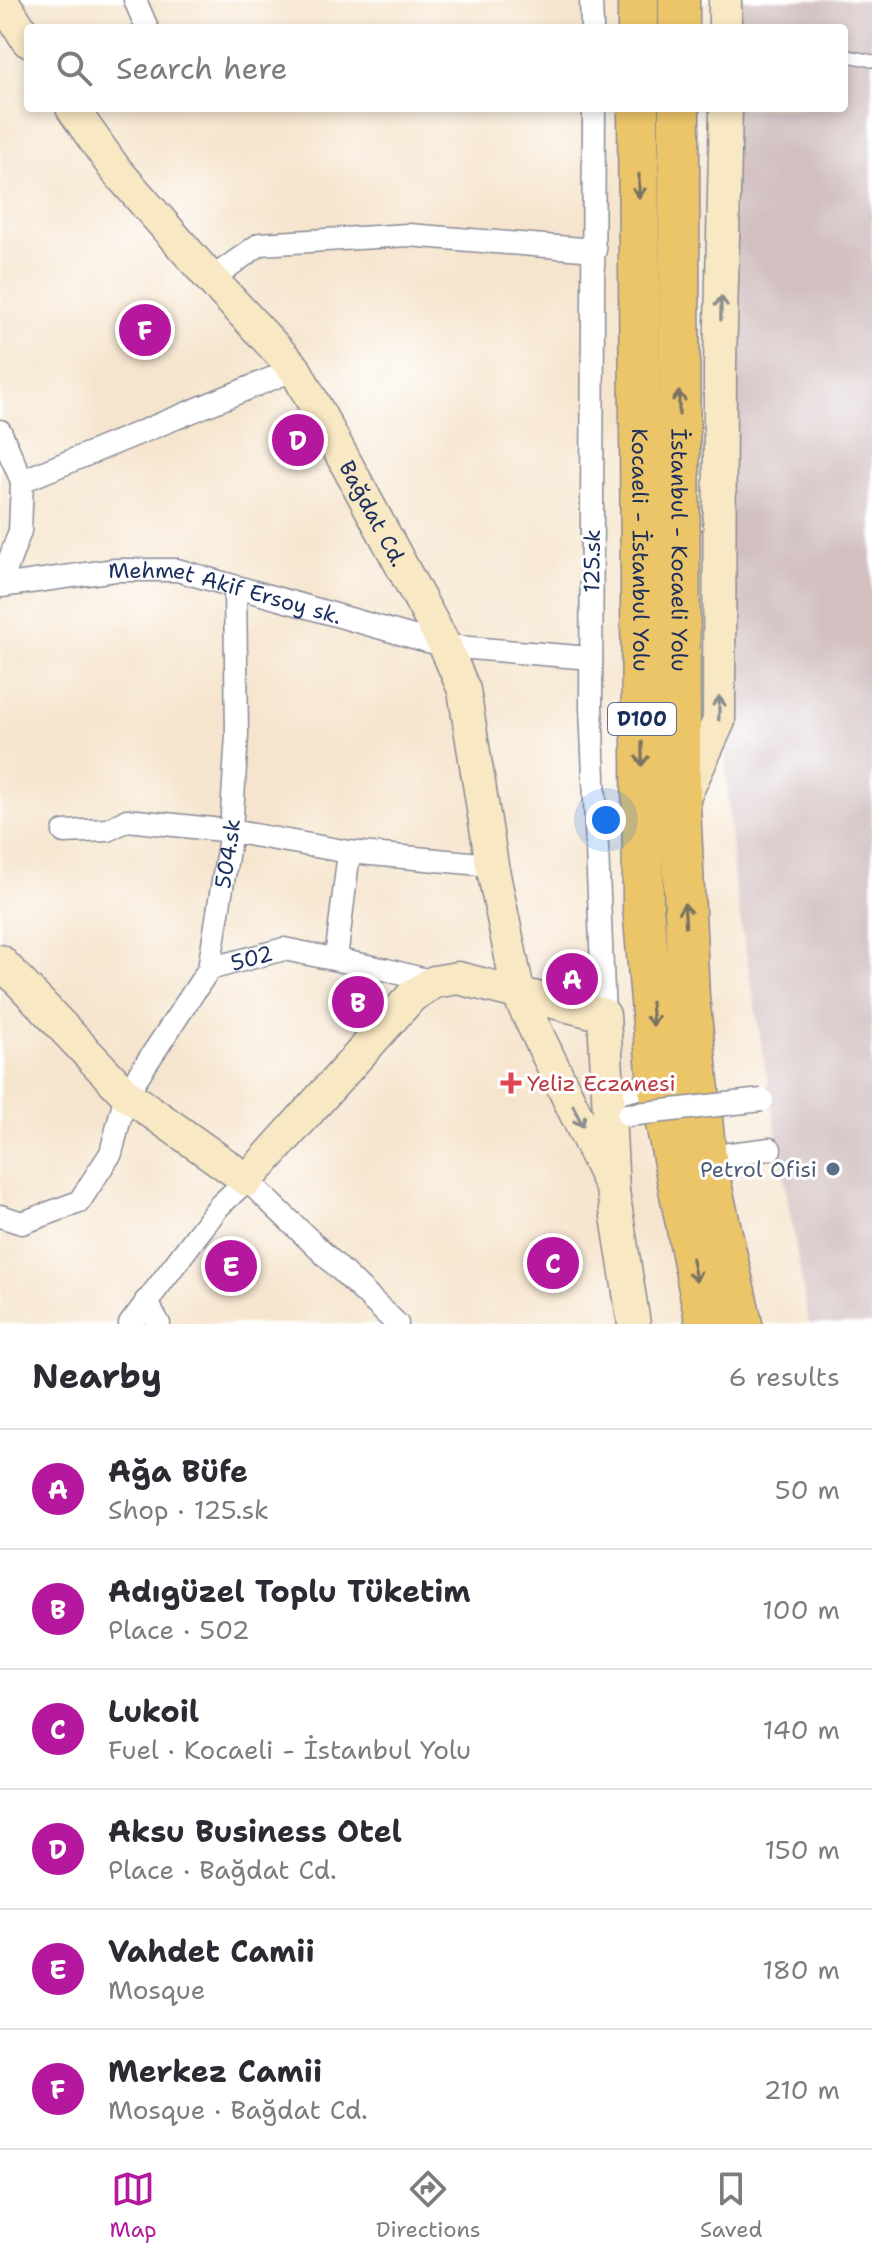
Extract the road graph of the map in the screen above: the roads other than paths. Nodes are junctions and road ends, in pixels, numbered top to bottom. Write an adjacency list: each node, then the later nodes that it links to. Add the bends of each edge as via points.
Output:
1 (2, 0): 12 (main road)
2 (135, 0): 7 (street)
3 (591, 0): 8 (street)
4 (638, 0): 9 (highway)
5 (679, 0): 10 (highway)
6 (725, 0): 11 (main road)
7 (145, 24)
8 (592, 24)
9 (638, 24)
10 (679, 24)
11 (725, 24)
12 (24, 35)
13 (848, 56): 14 (lane)
14 (872, 61)
15 (75, 112): 21 (main road, Bağdat Cd., via 115,169)
16 (594, 112): 20 (street, 125.sk)
17 (638, 112): 40 (highway, Kocaeli - İstanbul Yolu / D100, one-way to 40, via 643,907)
18 (679, 112): 29 (highway, İstanbul - Kocaeli Yolu / D100, one-way to 18)
19 (726, 112): 29 (main road, one-way to 19, via 719,721)
20 (595, 250): 21 (street, via 408,235 260,244); 28 (street, 125.sk)
21 (211, 279): 22 (main road, Bağdat Cd.)
22 (295, 369): 24 (street); 27 (main road, Bağdat Cd.)
23 (1, 435): 24 (street)
24 (22, 481): 25 (street, via 20,531)
25 (0, 586): 26 (street, Mehmet Akif Ersoy sk., via 115,570 177,570)
26 (235, 588): 27 (street, Mehmet Akif Ersoy sk.); 30 (street, 504.sk, via 237,735)
27 (445, 646): 28 (street, Mehmet Akif Ersoy sk.); 33 (main road, Bağdat Cd., via 464,690)
28 (591, 658): 39 (street, 125.sk)
29 (680, 805): 45 (highway, İstanbul - Kocaeli Yolu / D100, one-way to 29, via 689,997)
30 (231, 831): 31 (street, via 127,820 108,830); 32 (street); 36 (street, 504.sk)
31 (64, 832)
32 (349, 852): 33 (street); 34 (street)
33 (492, 865): 38 (main road, Bağdat Cd.)
34 (336, 959): 36 (street, 502, via 284,949); 37 (street, 502)
35 (0, 961): 41 (main road)
36 (209, 969): 41 (street, 504.sk)
37 (434, 982): 38 (main road, via 458,978); 46 (main road, via 412,996)
38 (519, 996): 39 (main road); 47 (main road, Bağdat Cd., one-way to 47)
39 (604, 1015): 43 (main road)
40 (658, 1083): 43 (street); 54 (highway, Kocaeli - İstanbul Yolu / D100, one-way to 54)
41 (126, 1094): 46 (main road); 48 (street, 504.sk, via 111,1153 79,1202 22,1223)
42 (762, 1100): 43 (street, bridge)
43 (619, 1105): 47 (main road)
44 (770, 1149): 45 (street)
45 (706, 1157): 55 (highway, İstanbul - Kocaeli Yolu / D100)
46 (247, 1180): 49 (street, via 219,1206); 52 (street)
47 (613, 1191): 53 (main road)
48 (0, 1216)
49 (146, 1301): 50 (street); 51 (street)
50 (130, 1324)
51 (159, 1324)
52 (397, 1324)
53 (634, 1324)
54 (706, 1324)
55 (742, 1324)

